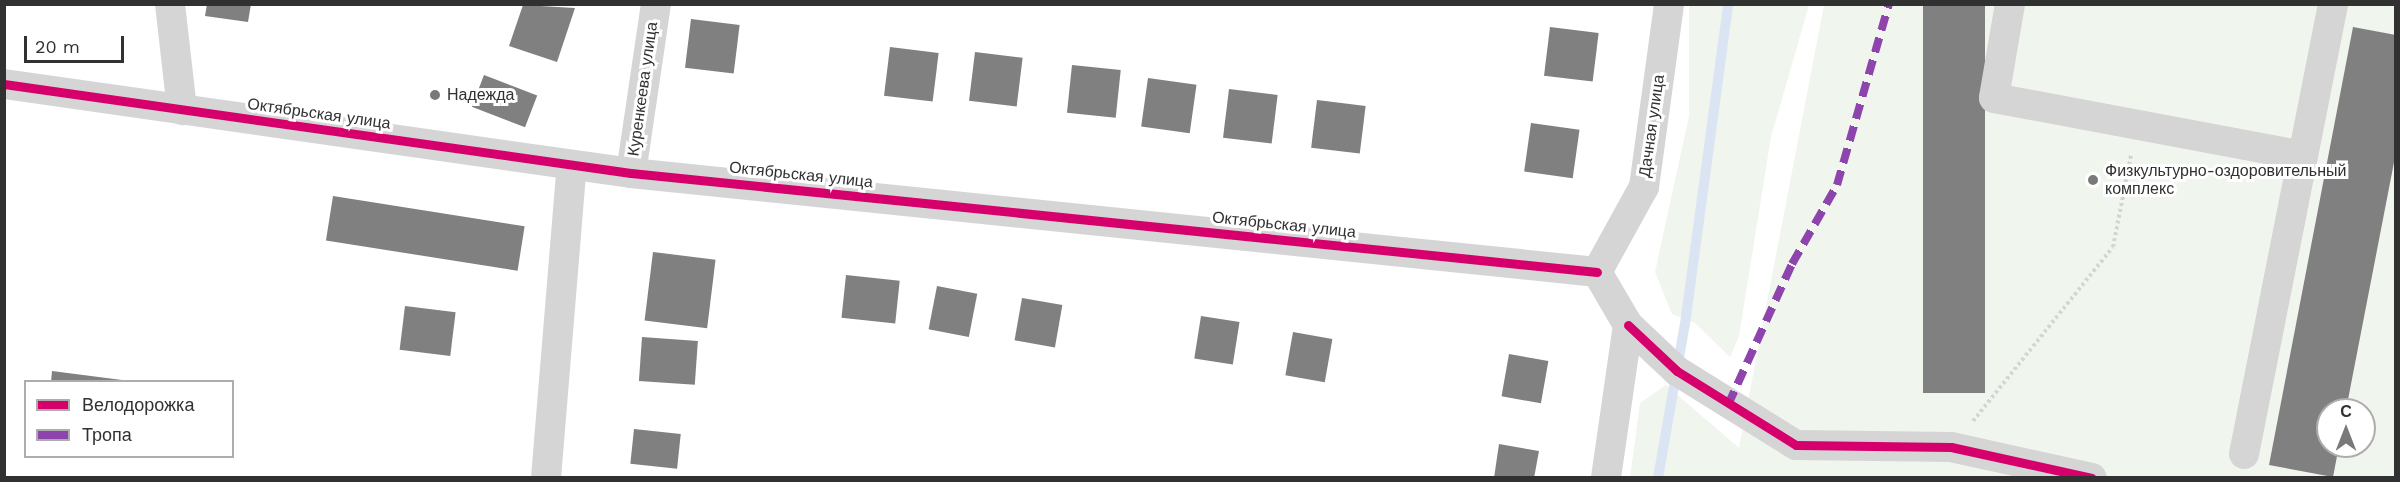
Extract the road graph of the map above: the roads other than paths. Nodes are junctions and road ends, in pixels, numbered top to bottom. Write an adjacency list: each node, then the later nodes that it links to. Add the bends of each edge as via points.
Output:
1 (170, 4): 7 (street)
2 (656, 4): 10 (street, Куренкеева улица)
3 (1669, 4): 11 (street, Дачная улица, via 1644,187)
4 (2010, 4): 8 (street, via 1994,98)
5 (2333, 4): 8 (street)
6 (4, 84): 7 (street, Октябрьская улица)
7 (182, 110): 9 (street, Октябрьская улица)
8 (2303, 156): 13 (street)
9 (572, 165): 10 (street, Октябрьская улица); 14 (street)
10 (631, 174): 11 (street, Октябрьская улица)
11 (1597, 272): 12 (street)
12 (1628, 325): 15 (street); 16 (street, via 1677,371 1796,445 1951,447)
13 (2244, 454)
14 (546, 477)
15 (1606, 477)
16 (2092, 477)

